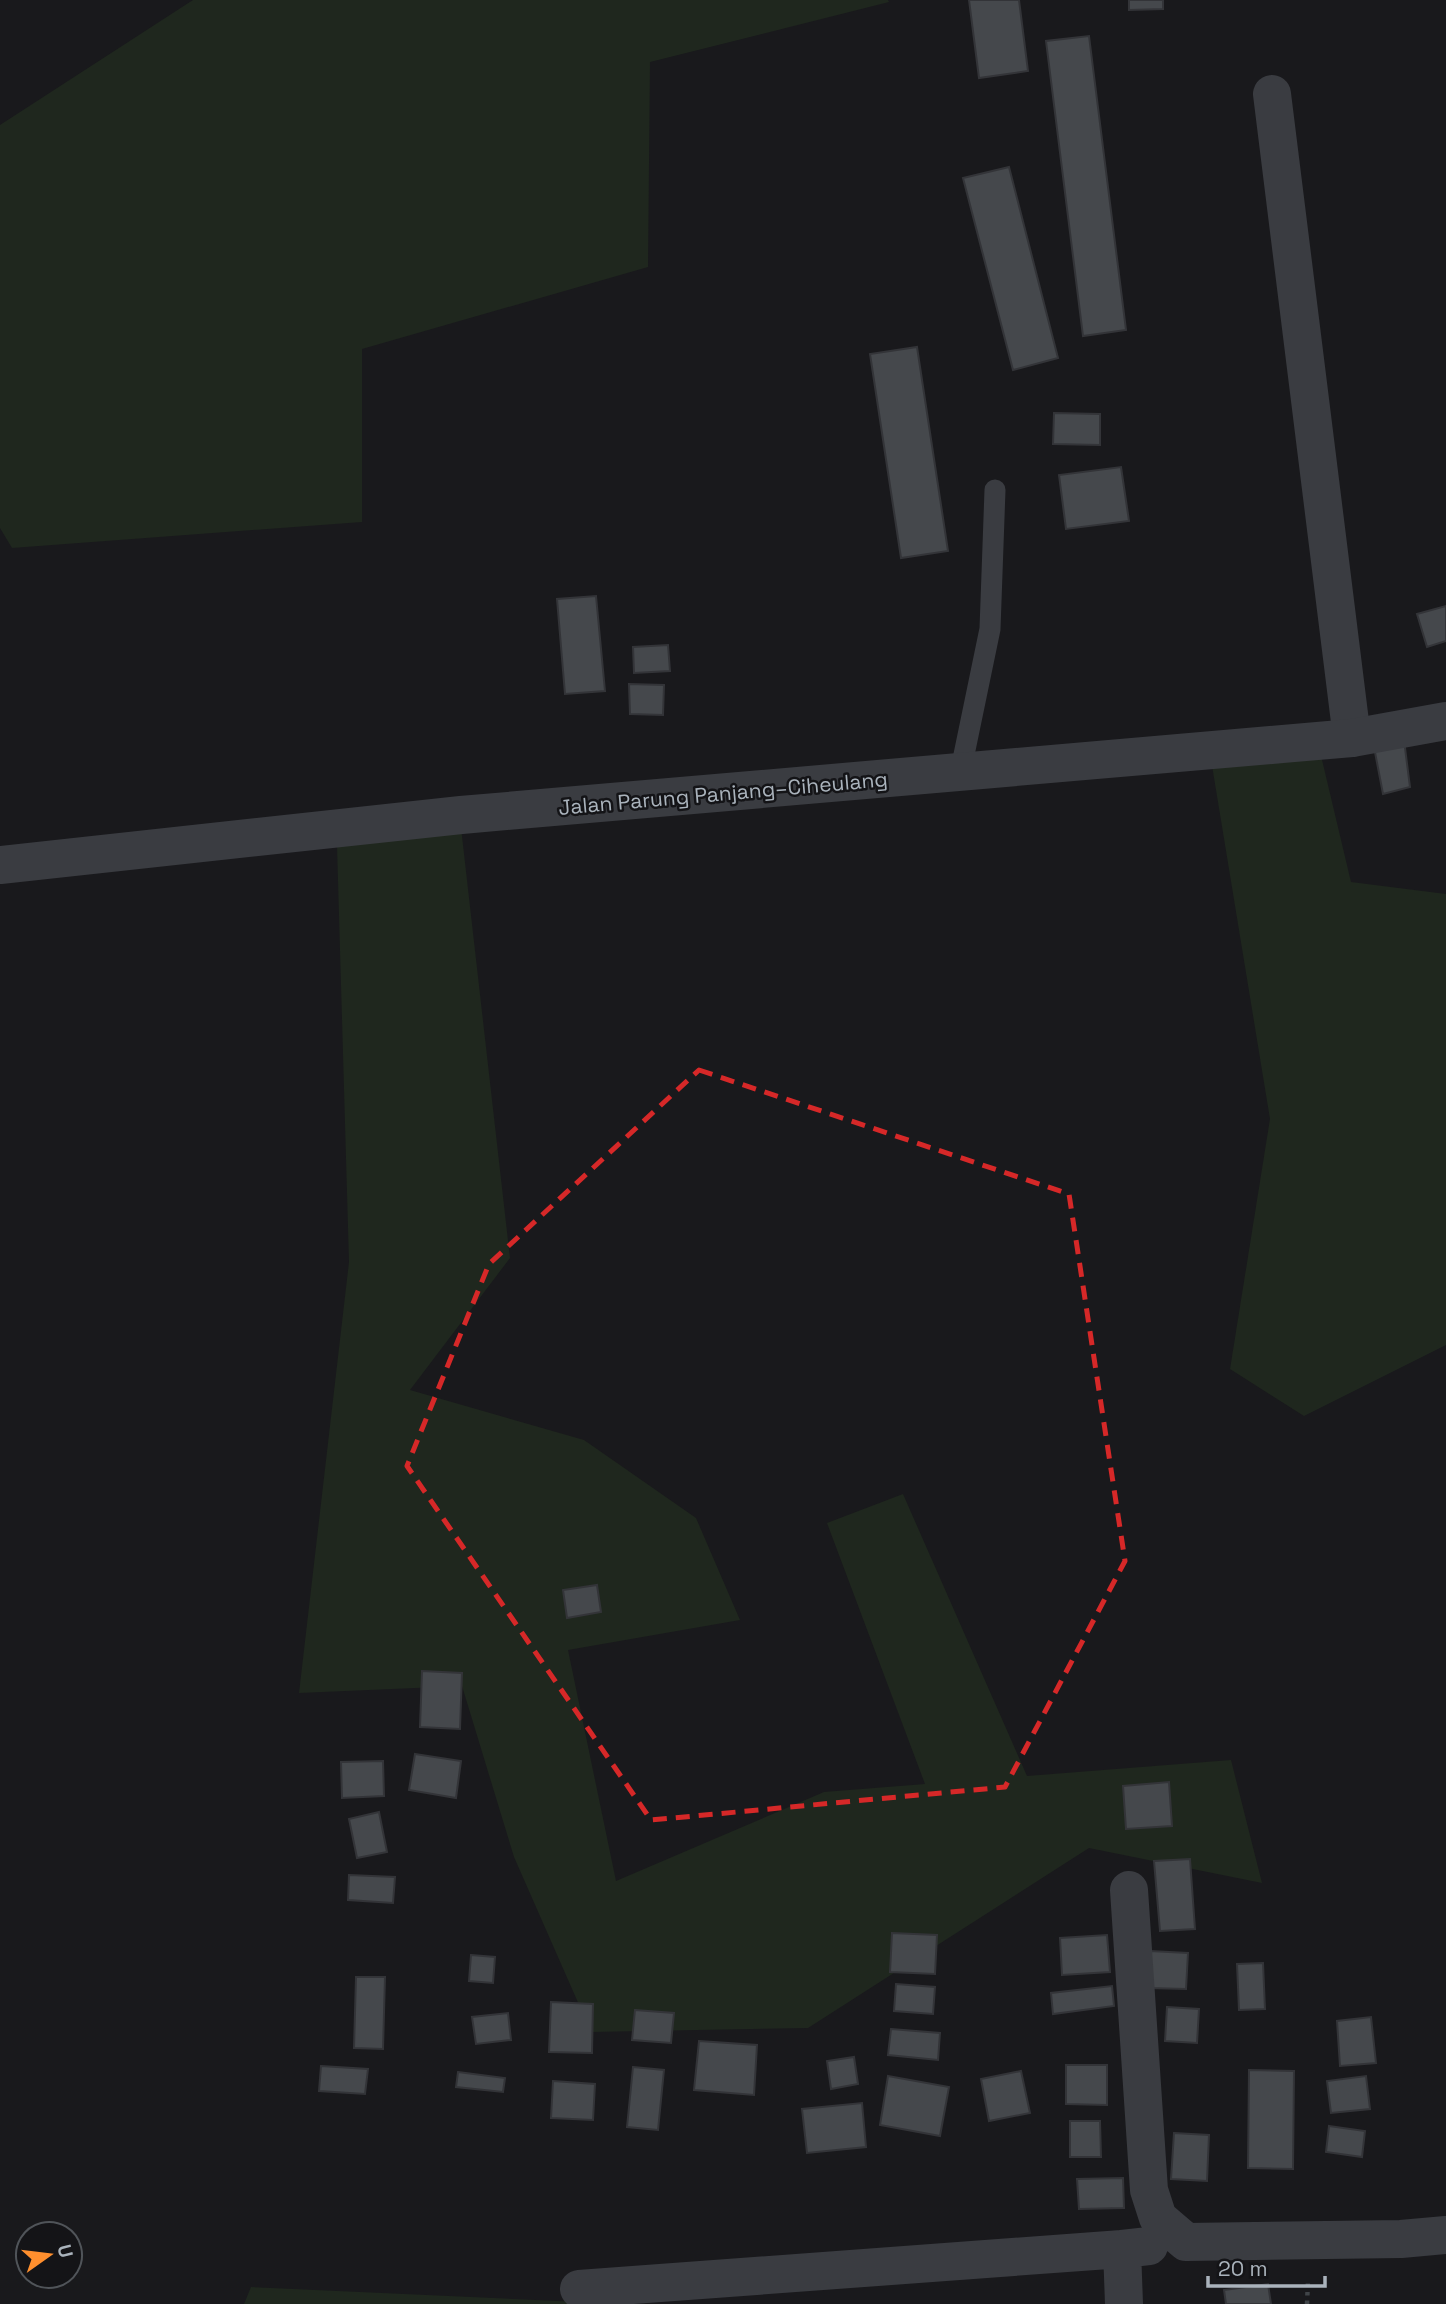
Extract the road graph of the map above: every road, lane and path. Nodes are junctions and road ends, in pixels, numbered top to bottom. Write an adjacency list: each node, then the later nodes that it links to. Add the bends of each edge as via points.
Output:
1 (1272, 94): 4 (street)
2 (995, 490): 5 (lane, via 990,629)
3 (1446, 721): 4 (street, Jalan Parung Panjang–Ciheulang)
4 (1352, 738): 5 (street, Jalan Parung Panjang–Ciheulang)
5 (960, 774): 6 (street, Jalan Parung Panjang–Ciheulang, via 461,815)
6 (0, 865)
7 (1129, 1890): 9 (street, via 1149,2190 1158,2218)
8 (1446, 2235): 9 (street)
9 (1186, 2242): 10 (street)
10 (1122, 2249): 11 (street); 12 (street)
11 (579, 2289)
12 (1124, 2304)

